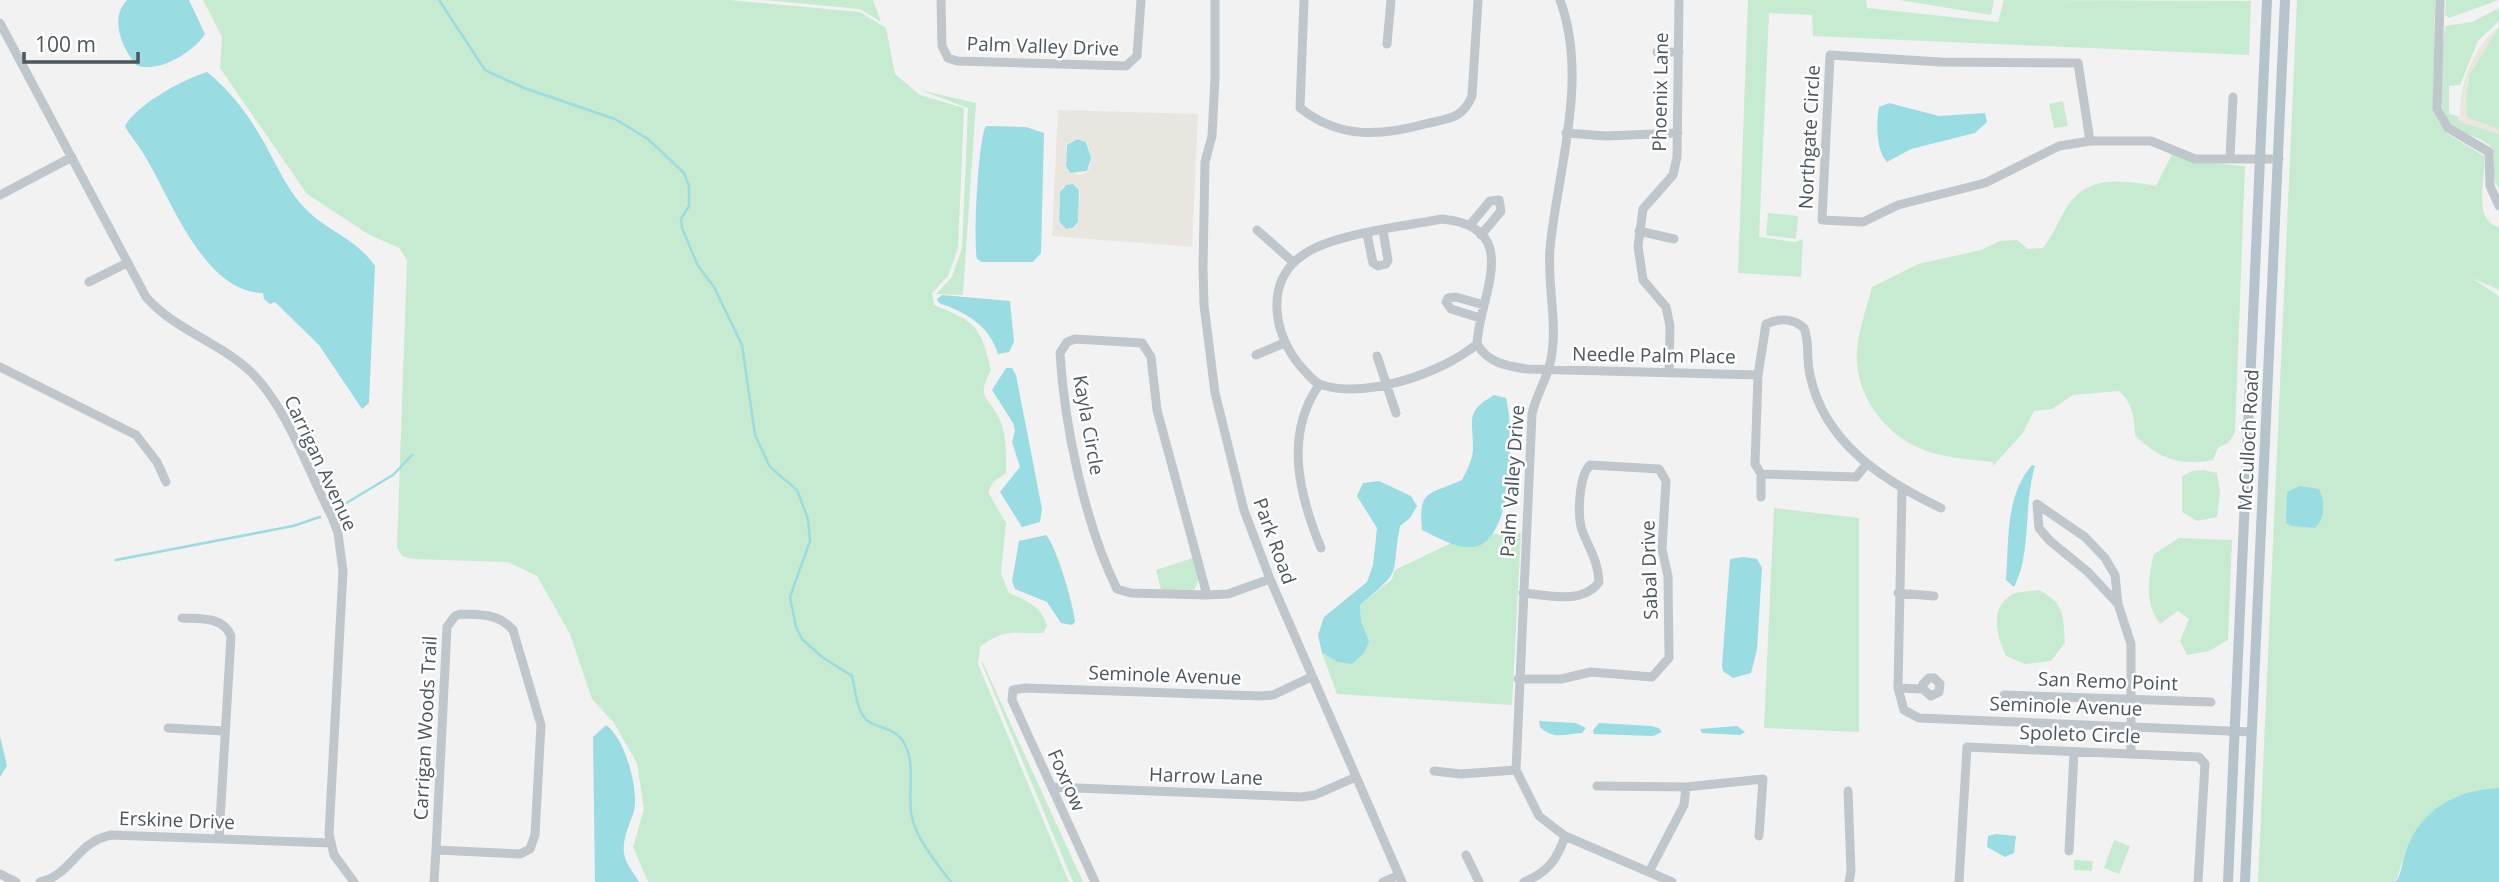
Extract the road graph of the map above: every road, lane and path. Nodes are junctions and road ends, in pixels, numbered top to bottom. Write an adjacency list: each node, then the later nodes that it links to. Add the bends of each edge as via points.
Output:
1 (941, 0): 2 (street, Palm Valley Drive, via 942,46 947,58 1126,66 1137,56)
2 (1140, 0)
3 (1216, 0): 56 (street, Park Road, via 1213,124 1205,162 1204,305 1215,393 1238,489)
4 (1304, 0): 6 (street, via 1300,108 1315,120 1373,135 1459,117 1468,106)
5 (1391, 0): 13 (street)
6 (1478, 0)
7 (1560, 0): 18 (street, Palm Valley Drive, via 1568,28 1571,74)
8 (1679, 0): 15 (street, Phoenix Lane)
9 (2267, 0): 22 (main road, McCulloch Road)
10 (2286, 0): 23 (main road, McCulloch Road)
11 (2440, 0): 25 (street, via 2437,109 2448,128 2488,152 2490,186)
12 (0, 23): 20 (street, Carrigan Avenue)
13 (1387, 44)
14 (1657, 52): 15 (street)
15 (1679, 52): 17 (street, Phoenix Lane)
16 (2233, 97): 21 (street)
17 (1678, 133): 18 (street); 29 (street, Phoenix Lane, via 1673,175 1643,209)
18 (1566, 134): 43 (street, Palm Valley Drive, via 1550,248 1553,339)
19 (2090, 141): 19 (street, Northgate Circle, via 2059,146 1984,183 1898,205 1863,222 1822,220 1830,55 2078,63); 21 (street, Northgate Circle, via 2151,141 2195,159)
20 (72, 157): 24 (street); 34 (street, Carrigan Avenue)
21 (2230, 157): 22 (street, Northgate Circle)
22 (2260, 159): 23 (street, Northgate Circle); 74 (main road, McCulloch Road)
23 (2278, 159): 75 (main road, McCulloch Road)
24 (0, 195)
25 (2499, 206)
26 (1470, 225): 28 (street, via 1442,219); 31 (street); 31 (street, via 1490,201 1499,200 1501,211)
27 (1257, 230): 33 (street)
28 (1383, 231): 30 (street); 30 (street, via 1388,260 1378,266 1371,258)
29 (1639, 231): 32 (street); 44 (street, Phoenix Lane, via 1643,281 1666,307)
30 (1367, 234): 33 (street, via 1316,246)
31 (1481, 235): 36 (street, via 1492,253)
32 (1674, 239)
33 (1293, 262): 38 (street, via 1277,296)
34 (127, 263): 35 (street); 88 (street, Carrigan Avenue, via 155,308 230,356 266,390 338,533 343,571)
35 (89, 282)
36 (1484, 305): 37 (street); 37 (street, via 1456,297 1446,302 1451,309)
37 (1480, 318): 39 (street)
38 (1284, 343): 40 (street); 47 (street)
39 (1477, 344): 43 (street, Needle Palm Place, via 1484,356 1496,362); 46 (street, via 1450,364)
40 (1256, 355)
41 (1377, 356): 46 (street)
42 (0, 367): 51 (street, via 136,435)
43 (1548, 370): 44 (street, Needle Palm Place); 57 (street, Palm Valley Drive, via 1532,414)
44 (1669, 373): 45 (street, Needle Palm Place)
45 (1758, 375): 49 (street, via 1766,324 1797,322 1808,339 1809,374 1819,401 1834,429); 50 (street, via 1755,464)
46 (1387, 384): 47 (street, via 1356,391); 48 (street)
47 (1319, 385): 55 (street, via 1304,411 1298,435 1299,481)
48 (1396, 412)
49 (1866, 465): 50 (street, via 1856,477); 52 (street)
50 (1761, 474): 53 (street)
51 (166, 482)
52 (1902, 489): 54 (street); 58 (street)
53 (1761, 497)
54 (1941, 508)
55 (1321, 548)
56 (1270, 579): 59 (street, Kayla Circle, via 1228,594); 63 (street, Park Road)
57 (1522, 593): 64 (street, Palm Valley Drive); 64 (street, Sabal Drive, via 1581,596 1598,582 1595,552 1581,527 1586,468 1659,469 1665,481 1662,548 1668,576 1669,658 1664,667 1652,677 1641,678 1591,672 1561,680)
58 (1898, 593): 60 (street); 65 (street)
59 (1207, 595): 59 (street, Kayla Circle, via 1157,410 1151,357 1142,343 1067,342 1060,353 1072,439 1107,569 1117,589)
60 (1934, 596)
61 (2118, 604): 61 (street, via 2039,528 2037,504 2085,537 2105,558 2115,575); 69 (street, via 2131,644)
62 (182, 618): 73 (street, via 216,621 228,628)
63 (1311, 677): 67 (street, Seminole Avenue, via 1273,695 1260,696); 80 (street, Park Road)
64 (1518, 679): 78 (street, Palm Valley Drive)
65 (1898, 688): 66 (street); 71 (street, Seminole Avenue, via 1904,710 1919,718)
66 (1923, 689)
67 (1013, 690): 82 (street, Foxrow, via 1012,700)
68 (2004, 695): 69 (street, San Remo Point)
69 (2133, 701): 70 (street, San Remo Point); 71 (street)
70 (2211, 702)
71 (2132, 726): 74 (street, Seminole Avenue); 77 (street)
72 (168, 728): 73 (street)
73 (225, 731): 87 (street)
74 (2234, 731): 75 (street, Seminole Avenue); 107 (main road, McCulloch Road)
75 (2252, 732): 108 (main road, McCulloch Road)
76 (2074, 752): 77 (street, Spoleto Circle); 90 (street); 105 (street, Spoleto Circle, via 1967,747)
77 (2131, 754): 106 (street, Spoleto Circle, via 2199,757 2205,764)
78 (1516, 770): 79 (street); 85 (street, Palm Valley Drive, via 1539,816)
79 (1434, 771)
80 (1356, 777): 82 (street, Harrow Lane, via 1301,797); 94 (street, Park Road)
81 (1597, 786): 83 (street)
82 (1052, 787): 99 (street, Foxrow)
83 (1686, 787): 86 (street, via 1763,779); 92 (street, via 1684,805)
84 (1848, 791): 104 (street)
85 (1565, 836): 92 (street, Palm Valley Drive); 102 (street, via 1553,863)
86 (1759, 836)
87 (219, 838): 88 (street, Erskine Drive); 96 (street, Erskine Drive, via 101,837 79,850 59,874)
88 (330, 843): 97 (street)
89 (436, 850): 89 (street, Carrigan Woods Trail, via 447,627 461,614 494,615 513,630 541,726 535,835 530,849 520,854); 98 (street, Carrigan Woods Trail)
90 (2069, 851)
91 (1466, 855): 101 (street)
92 (1650, 870): 103 (street, Palm Valley Drive)
93 (0, 874): 95 (street)
94 (1401, 879): 100 (street)
95 (16, 882)
96 (40, 882)
97 (354, 882)
98 (435, 882)
99 (1095, 882)
100 (1383, 882)
101 (1479, 882)
102 (1524, 882)
103 (1672, 882)
104 (1849, 882)
105 (1959, 882)
106 (2199, 882)
107 (2228, 882)
108 (2245, 882)

